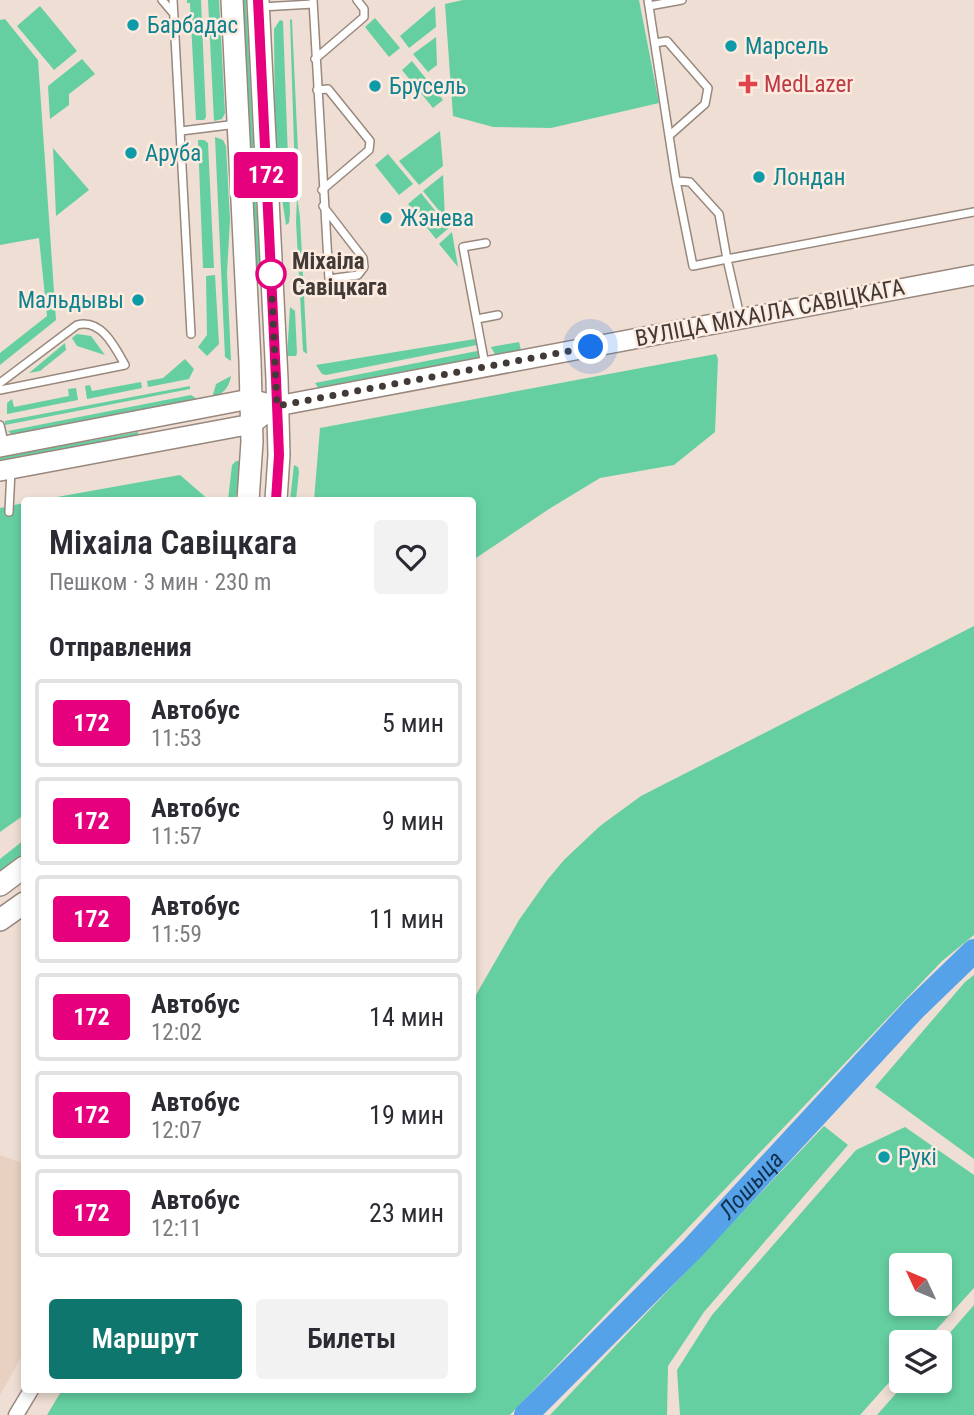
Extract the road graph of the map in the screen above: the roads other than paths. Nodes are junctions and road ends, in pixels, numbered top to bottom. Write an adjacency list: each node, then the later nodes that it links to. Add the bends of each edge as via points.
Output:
1 (162, 0): 9 (lane)
2 (173, 0): 9 (lane)
3 (232, 0): 13 (main road)
4 (357, 0): 11 (lane, via 365,9 364,17)
5 (682, 0): 7 (lane)
6 (313, 2): 8 (lane); 11 (lane)
7 (648, 3): 10 (lane)
8 (258, 4): 31 (main road)
9 (174, 14): 14 (lane)
10 (655, 43): 15 (lane); 15 (lane, via 667,41 708,88 705,104)
11 (315, 59): 12 (lane)
12 (317, 90): 17 (lane); 17 (lane, via 328,89 370,141 369,150)
13 (238, 124): 14 (lane); 30 (main road)
14 (181, 131): 26 (lane)
15 (670, 135): 16 (lane)
16 (676, 181): 21 (lane, via 690,182 719,214); 21 (lane, via 693,266)
17 (322, 190): 18 (lane)
18 (323, 206): 18 (lane, via 363,258 358,275 329,279)
19 (974, 212): 21 (lane)
20 (486, 243): 24 (lane, via 463,247)
21 (727, 260): 25 (lane)
22 (974, 275): 25 (street, ВУЛІЦА МІХАІЛА САВІЦКАГА)
23 (498, 315): 24 (lane)
24 (477, 319): 27 (lane)
25 (741, 319): 27 (street, ВУЛІЦА МІХАІЛА САВІЦКАГА)
26 (191, 334)
27 (485, 367): 31 (street, ВУЛІЦА МІХАІЛА САВІЦКАГА)
28 (0, 383): 29 (lane, via 76,325 86,323 97,327 125,365)
29 (0, 390)
30 (250, 399): 31 (street, ВУЛІЦА МІХАІЛА САВІЦКАГА); 32 (main road); 34 (street, ВУЛІЦА МІХАІЛА САВІЦКАГА)
31 (277, 406): 32 (street, ВУЛІЦА МІХАІЛА САВІЦКАГА); 37 (main road)
32 (252, 424): 35 (street, ВУЛІЦА МІХАІЛА САВІЦКАГА); 36 (main road)
33 (0, 425): 34 (lane)
34 (3, 447)
35 (6, 470): 38 (lane)
36 (248, 497)
37 (276, 497)
38 (9, 512)
39 (21, 869): 40 (main road)
40 (0, 885)
41 (21, 905): 42 (main road)
42 (0, 920)
43 (29, 1393): 44 (street)
44 (16, 1415)

